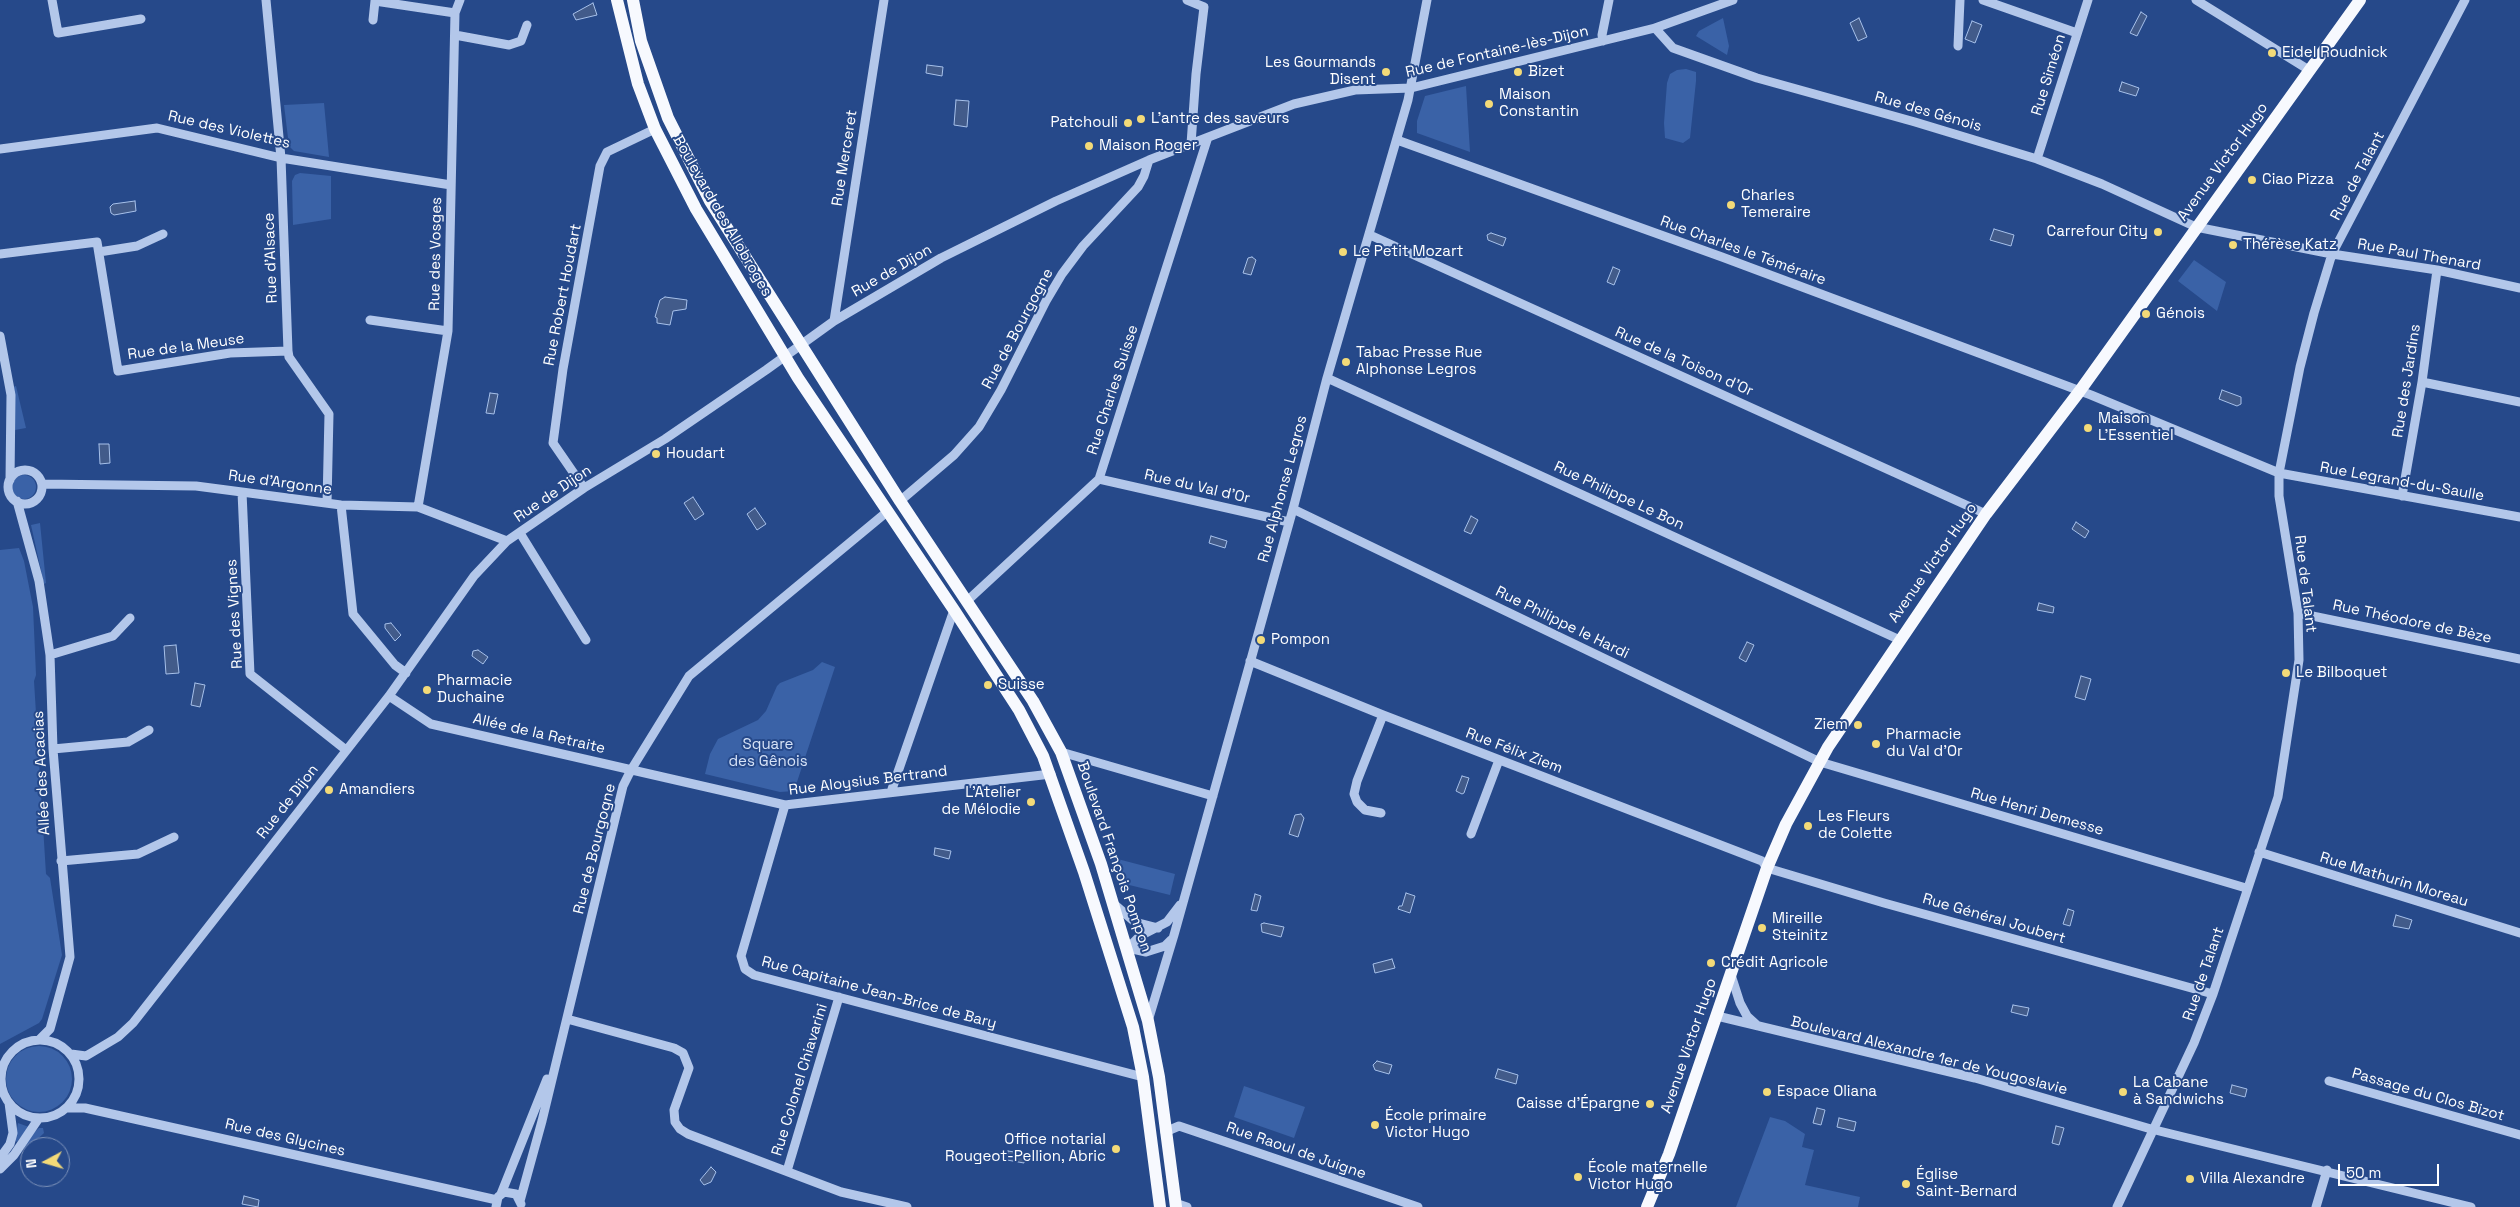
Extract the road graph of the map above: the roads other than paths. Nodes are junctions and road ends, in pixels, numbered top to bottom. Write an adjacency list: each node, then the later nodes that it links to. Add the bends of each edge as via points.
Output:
1 (52, 0): 18 (street, via 58,33)
2 (266, 0): 33 (street, Rue d'Alsace)
3 (460, 0): 17 (street, Rue des Vosges)
4 (617, 0): 28 (main road, Boulevard des Allobroges, via 636,76)
5 (633, 0): 49 (main road, Boulevard des Allobroges, via 653,78 688,160)
6 (884, 0): 46 (street, Rue Merceret)
7 (1187, 0): 31 (street, via 1204,6)
8 (1427, 0): 27 (street, Rue Alphonse Legros)
9 (1609, 0): 24 (street)
10 (1960, 0): 25 (street)
11 (1983, 0): 22 (street)
12 (2088, 0): 22 (street, Rue Siméon)
13 (2196, 0): 26 (street)
14 (2360, 0): 26 (main road, Avenue Victor Hugo)
15 (2465, 0): 42 (street, Rue de Talant)
16 (1728, 1): 21 (street, Rue de Fontaine-lès-Dijon)
17 (455, 13): 19 (street, via 375,1); 23 (street, Rue des Vosges)
18 (141, 19)
19 (373, 20)
20 (527, 25): 23 (street, via 521,41 509,45)
21 (1655, 28): 24 (street, Rue de Fontaine-lès-Dijon); 34 (street, Rue des Génois, via 1673,48 1757,78)
22 (2077, 33): 34 (street, Rue Siméon)
23 (455, 36): 36 (street, Rue des Vosges)
24 (1603, 41): 27 (street, Rue de Fontaine-lès-Dijon)
25 (1958, 46)
26 (2309, 70): 37 (main road, Avenue Victor Hugo)
27 (1411, 88): 29 (street, Rue de Fontaine-lès-Dijon, via 1355,90 1294,104); 30 (street, Rue Alphonse Legros)
28 (655, 129): 51 (main road, Boulevard des Allobroges, via 696,209); 60 (street, Rue Robert Houdart, via 607,152 600,166 553,443)
29 (1208, 137): 31 (street, Rue de Dijon); 57 (street, Rue Charles Suisse)
30 (1396, 140): 39 (street, Rue Alphonse Legros); 54 (street, Rue Charles le Téméraire, via 1722,257)
31 (1192, 144): 35 (street, Rue de Dijon)
32 (0, 149): 33 (street, Rue des Violettes, via 157,128)
33 (281, 158): 36 (street, Rue des Violettes); 50 (street, Rue d'Alsace)
34 (2037, 159): 37 (street, Rue des Génois, via 2102,184)
35 (1149, 160): 46 (street, Rue de Dijon, via 1056,201 941,258); 64 (street, Rue de Bourgogne, via 1138,187 1083,246 1062,274 979,428 954,455)
36 (451, 185): 47 (street, Rue des Vosges)
37 (2196, 227): 42 (street, Rue Paul Thenard); 54 (main road, Avenue Victor Hugo)
38 (163, 234): 40 (street, via 137,246)
39 (1370, 235): 52 (street, Rue Alphonse Legros); 71 (street, Rue de la Toison d'Or)
40 (99, 252): 41 (street, via 97,242); 50 (street, Rue de la Meuse, via 118,371 230,353)
41 (0, 254)
42 (2332, 254): 43 (street, Rue Paul Thenard); 56 (street, Rue de Talant, via 2300,367)
43 (2437, 270): 44 (street, Rue Paul Thenard); 53 (street, Rue des Jardins)
44 (2520, 288)
45 (370, 320): 47 (street)
46 (834, 321): 49 (street, Rue de Dijon)
47 (448, 331): 68 (street, Rue des Vosges)
48 (0, 336): 58 (street, via 11,395)
49 (800, 345): 51 (street, Rue de Dijon); 64 (main road, Boulevard des Allobroges)
50 (288, 351): 66 (street, Rue d'Alsace, via 329,414)
51 (785, 357): 60 (street, Rue de Dijon, via 665,439); 70 (main road, Boulevard des Allobroges)
52 (1327, 378): 69 (street, Rue Alphonse Legros); 81 (street, Rue Philippe Le Bon)
53 (2422, 382): 55 (street); 63 (street, Rue des Jardins)
54 (2079, 392): 56 (street, Rue Charles le Téméraire); 71 (main road, Avenue Victor Hugo)
55 (2520, 402)
56 (2279, 474): 63 (street, Rue Legrand-du-Saulle); 78 (street, Rue de Talant, via 2279,496)
57 (1099, 479): 73 (street, Rue du Val d'Or); 76 (street, Rue Charles Suisse)
58 (10, 480): 59 (street, via 17,472 27,470 37,475); 61 (street)
59 (42, 484): 62 (street, Rue d'Argonne, via 186,486); 65 (street, via 35,501)
60 (584, 488): 74 (street, Rue de Dijon)
61 (5, 491): 65 (street)
62 (242, 492): 66 (street, Rue d'Argonne); 90 (street, Rue des Vignes, via 250,674)
63 (2402, 496): 72 (street, Rue Legrand-du-Saulle)
64 (900, 501): 76 (main road, Boulevard François Pompon)
65 (17, 502): 82 (street, Allée des Acacias, via 39,581)
66 (327, 503): 67 (street, Rue d'Argonne)
67 (341, 505): 68 (street, Rue d'Argonne); 85 (street, via 353,614 395,665)
68 (418, 506): 75 (street, Rue d'Argonne)
69 (1293, 509): 73 (street, Rue Alphonse Legros); 93 (street, Rue Philippe le Hardi)
70 (888, 511): 77 (main road); 94 (street, Rue de Bourgogne, via 689,676)
71 (1986, 514): 81 (main road, Avenue Victor Hugo)
72 (2520, 517)
73 (1289, 522): 84 (street, Rue Alphonse Legros)
74 (520, 533): 75 (street, Rue de Dijon); 80 (street)
75 (507, 542): 85 (street, Rue de Dijon, via 474,576)
76 (966, 601): 91 (main road, Boulevard François Pompon, via 1033,701)
77 (954, 610): 95 (main road, via 1023,718); 96 (street)
78 (2298, 613): 83 (street, Rue Théodore de Bèze); 103 (street, Rue de Talant, via 2299,660 2278,797)
79 (130, 618): 82 (street, via 113,636)
80 (586, 640)
81 (1900, 640): 93 (main road, Avenue Victor Hugo)
82 (50, 655): 89 (street, Allée des Acacias)
83 (2520, 659)
84 (1250, 662): 87 (street, Rue Félix Ziem); 97 (street, Rue Alphonse Legros)
85 (406, 673): 86 (street, Rue de Dijon)
86 (389, 696): 90 (street, Rue de Dijon); 94 (street, Allée de la Retraite, via 431,724)
87 (1383, 715): 92 (street, Rue Félix Ziem); 99 (street, via 1354,794 1366,810)
88 (149, 730): 89 (street, via 128,742)
89 (53, 749): 104 (street, Allée des Acacias)
90 (346, 750): 122 (street, Rue de Dijon, via 133,1023 118,1037 86,1056)
91 (1061, 752): 97 (street); 108 (main road, Boulevard François Pompon, via 1087,819)
92 (1499, 760): 101 (street); 105 (street, Rue Félix Ziem, via 1762,861)
93 (1820, 762): 105 (main road, Avenue Victor Hugo, via 1786,824); 106 (street, Rue Henri Demesse)
94 (631, 770): 98 (street, Rue Aloysius Bertrand); 118 (street, Rue de Bourgogne, via 623,786)
95 (1051, 774): 96 (street, Rue Aloysius Bertrand); 100 (main road)
96 (891, 792): 98 (street, Rue Aloysius Bertrand)
97 (1213, 796): 107 (street, Rue Alphonse Legros)
98 (785, 805): 116 (street, Rue Capitaine Jean-Brice de Bary, via 741,956 745,969 754,975)
99 (1381, 813)
100 (1069, 826): 112 (main road, via 1092,870 1110,926); 114 (main road)
101 (1472, 834)
102 (174, 838): 104 (street, via 138,854)
103 (2259, 852): 106 (street, Rue de Talant); 110 (street, Rue Mathurin Moreau)
104 (61, 862): 121 (street, Allée des Acacias, via 70,957 50,1030)
105 (1767, 868): 113 (main road, Avenue Victor Hugo); 115 (street, Rue Général Joubert)
106 (2246, 888): 115 (street, Rue de Talant)
107 (1184, 898): 109 (street, Rue Alphonse Legros); 111 (street, Rue Alphonse Legros)
108 (1114, 905): 109 (street, via 1136,922); 112 (main road, Boulevard François Pompon)
109 (1159, 928): 112 (street, Rue Alphonse Legros, via 1140,936)
110 (2520, 934)
111 (1174, 935): 112 (street, via 1170,943 1157,950 1146,952); 119 (street, Rue Alphonse Legros)
112 (1128, 948): 114 (main road); 119 (main road, Boulevard François Pompon)
113 (1732, 975): 117 (main road, Avenue Victor Hugo); 120 (street, via 1740,1003)
114 (1122, 986): 125 (main road)
115 (2213, 994): 130 (street, Rue de Talant, via 2185,1064)
116 (839, 997): 125 (street, Rue Capitaine Jean-Brice de Bary); 136 (street, Rue Colonel Chiavarini)
117 (1717, 1016): 120 (street, Boulevard Alexandre 1er de Yougoslavie); 143 (main road, Avenue Victor Hugo)
118 (567, 1019): 123 (street, Rue de Bourgogne); 136 (street, via 679,1050 689,1068 674,1110 675,1122 680,1129)
119 (1148, 1021): 131 (main road, Boulevard François Pompon)
120 (1758, 1026): 130 (street, Boulevard Alexandre 1er de Yougoslavie, via 1975,1078)
121 (40, 1039): 122 (street, via 57,1044); 124 (street, via 14,1048)
122 (71, 1054): 128 (street, via 79,1072 79,1082)
123 (555, 1060): 137 (street, Rue de Bourgogne); 138 (street, Rue de Bourgogne)
124 (0, 1072): 127 (street, via 2,1089)
125 (1143, 1077): 141 (main road)
126 (2329, 1081): 132 (street, Passage du Clos Bizot)
127 (9, 1103): 129 (street, via 28,1116); 133 (street, via 13,1133)
128 (67, 1108): 129 (street); 137 (street, Rue des Glycines, via 85,1108)
129 (39, 1118): 134 (street, via 14,1156)
130 (2152, 1129): 135 (street, Boulevard Alexandre 1er de Yougoslavie); 144 (street, Rue de Talant)
131 (1165, 1132): 139 (main road, Boulevard François Pompon); 142 (street, Rue Raoul de Juigne, via 1179,1126)
132 (2520, 1136)
133 (0, 1158)
134 (0, 1170)
135 (2327, 1170): 145 (street); 146 (street, Boulevard Alexandre 1er de Yougoslavie)
136 (786, 1171): 140 (street, via 841,1192)
137 (498, 1200): 138 (street, Rue de Bourgogne, via 512,1192)
138 (520, 1204)
139 (1180, 1206)
140 (907, 1207)
141 (1160, 1207)
142 (1418, 1207)
143 (1647, 1207)
144 (2117, 1207)
145 (2316, 1207)
146 (2471, 1207)

